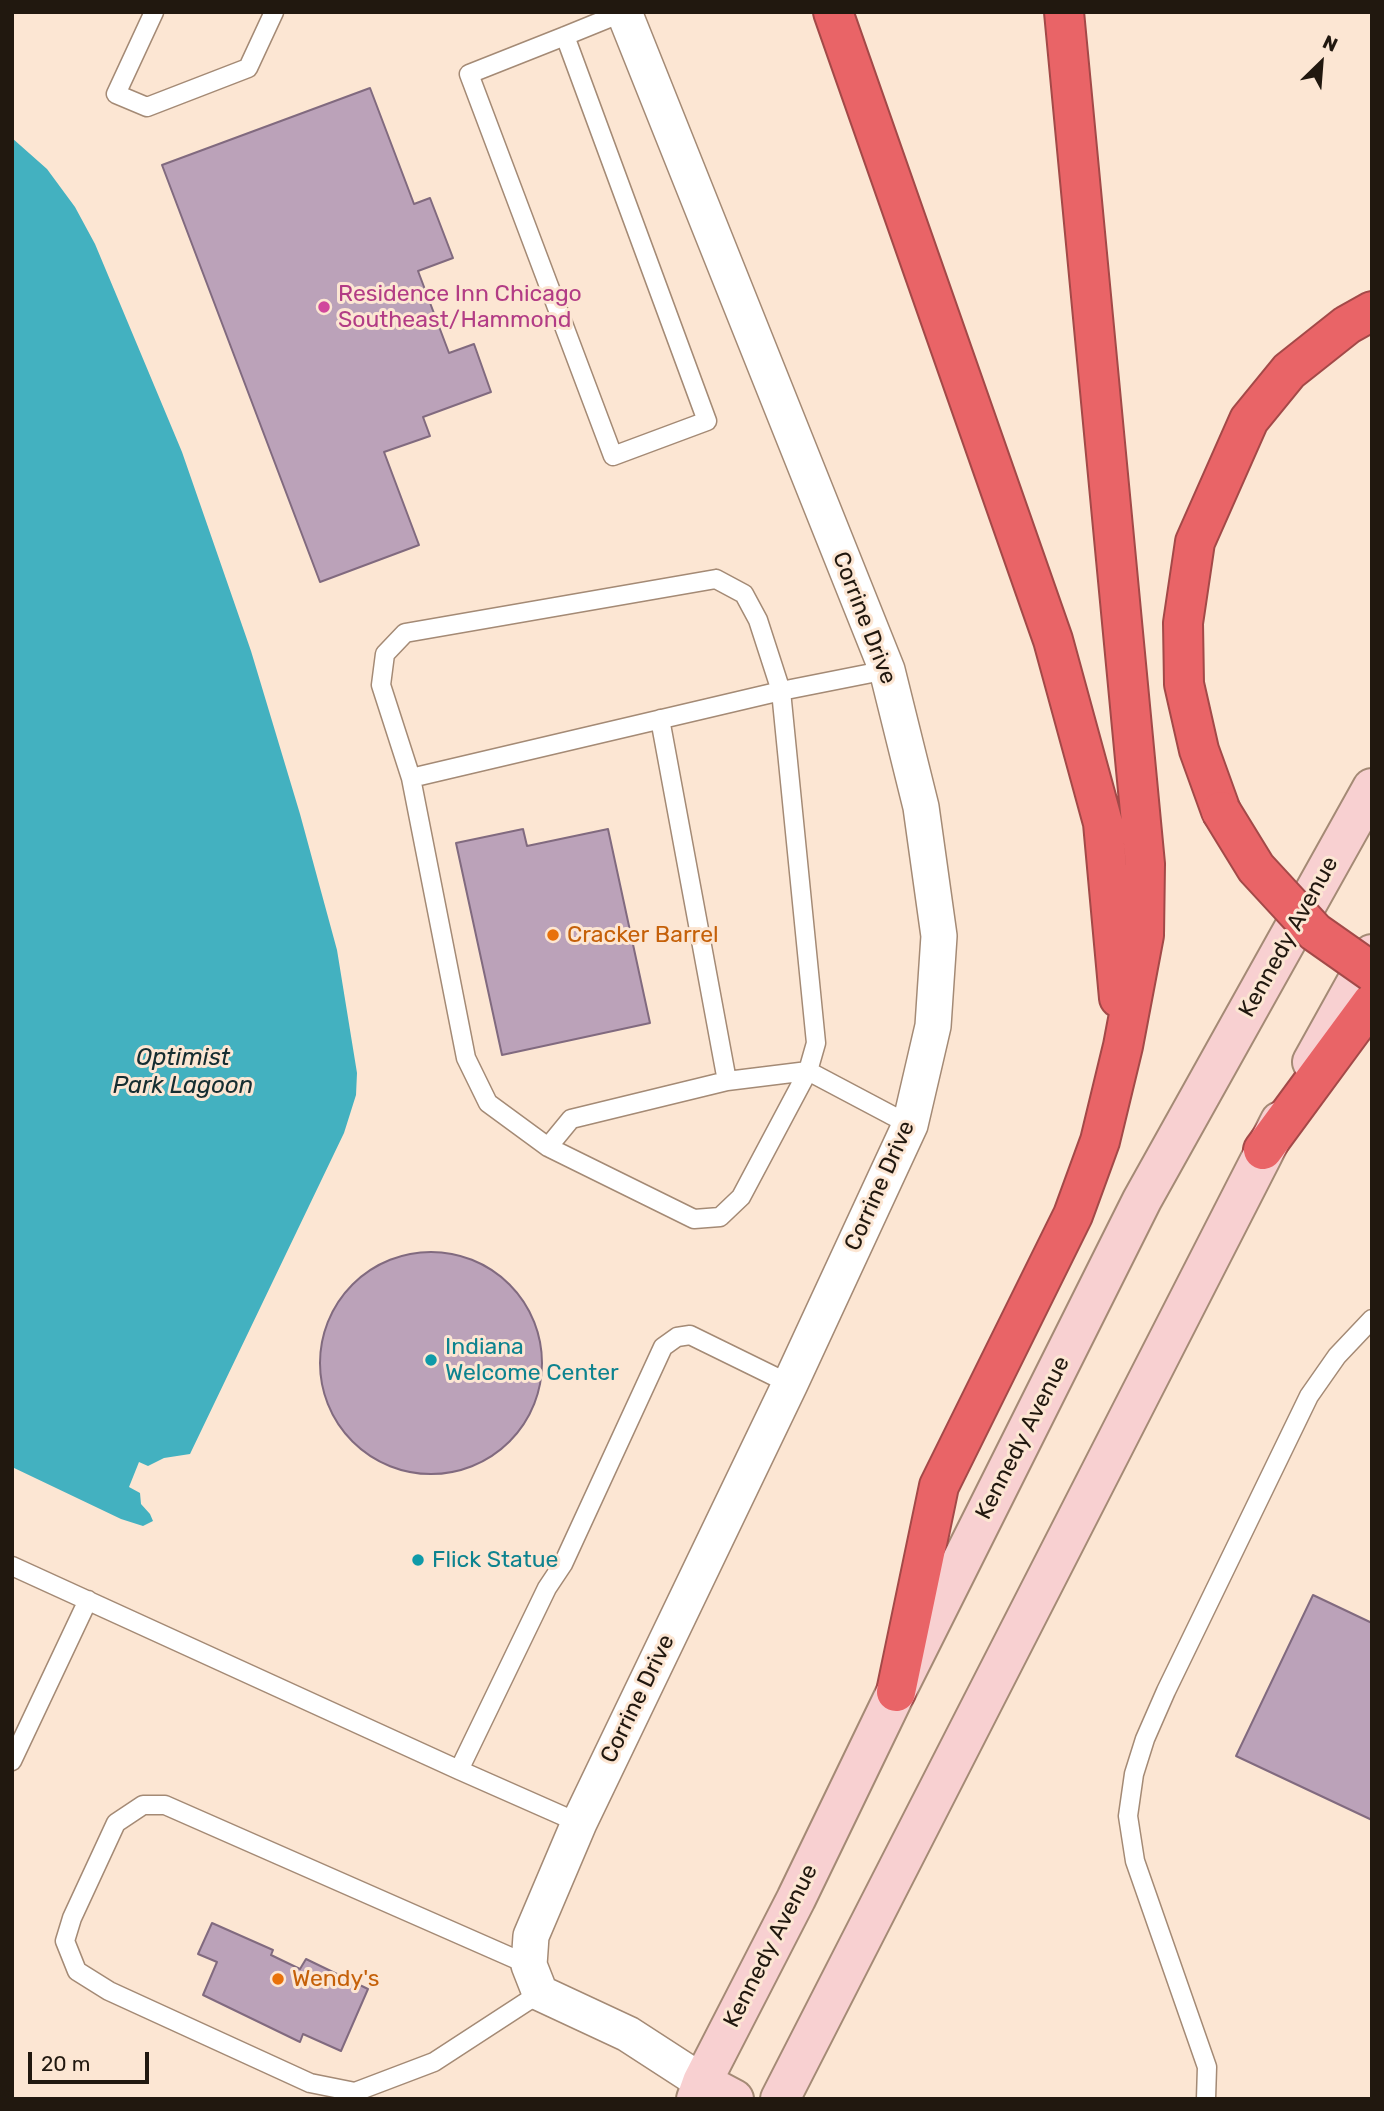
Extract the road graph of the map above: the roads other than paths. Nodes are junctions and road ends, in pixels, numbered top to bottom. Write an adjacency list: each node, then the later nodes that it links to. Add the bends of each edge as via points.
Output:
1 (154, 12): 2 (lane, via 116,94 147,107 248,68)
2 (274, 12)
3 (624, 12): 6 (lane); 8 (street, Corrine Drive)
4 (833, 12): 16 (highway, via 1054,640 1103,823)
5 (1064, 12): 16 (highway, via 1145,864 1144,935)
6 (565, 36): 6 (lane, via 469,74 613,456 707,421)
7 (1372, 311): 14 (highway, bridge, via 1289,371 1249,420 1195,542 1184,623 1184,684 1199,750 1221,811 1256,869 1315,932)
8 (887, 670): 9 (lane); 19 (street, Corrine Drive, via 921,807 939,936 933,1027)
9 (781, 691): 10 (lane); 11 (lane, via 758,620 744,594 716,579 405,633 385,654 381,685); 17 (lane, via 816,1043)
10 (660, 719): 11 (lane); 18 (lane)
11 (411, 778): 20 (lane, via 466,1058 488,1103)
12 (1372, 788): 26 (main road, Kennedy Avenue, via 1142,1200)
13 (1372, 954): 21 (main road)
14 (1372, 972)
15 (1372, 1002): 21 (highway)
16 (1123, 1046): 26 (highway, via 1100,1141 1073,1215 939,1486)
17 (808, 1071): 18 (lane); 19 (lane); 20 (lane, via 741,1197 720,1217 694,1219)
18 (727, 1081): 20 (lane, via 571,1119)
19 (910, 1125): 23 (street, Corrine Drive)
20 (548, 1147)
21 (1264, 1150): 32 (main road)
22 (1372, 1319): 33 (lane, via 1337,1356 1309,1396 1166,1691 1134,1774 1128,1816 1135,1861 1207,2067)
23 (790, 1384): 28 (lane, via 690,1335 663,1347 563,1564); 29 (street, Corrine Drive)
24 (12, 1566): 25 (lane)
25 (88, 1600): 27 (lane); 28 (lane)
26 (896, 1692): 31 (main road, Kennedy Avenue, via 796,1899)
27 (12, 1761)
28 (459, 1770): 29 (lane)
29 (579, 1823): 30 (street, Corrine Drive, via 531,1936)
30 (534, 1979): 30 (lane, via 165,1805 143,1805 116,1823 65,1941 77,1971 109,1990 310,2083 355,2092 434,2062); 31 (street, via 628,2034)
31 (711, 2093)
32 (780, 2099)
33 (1206, 2099)

